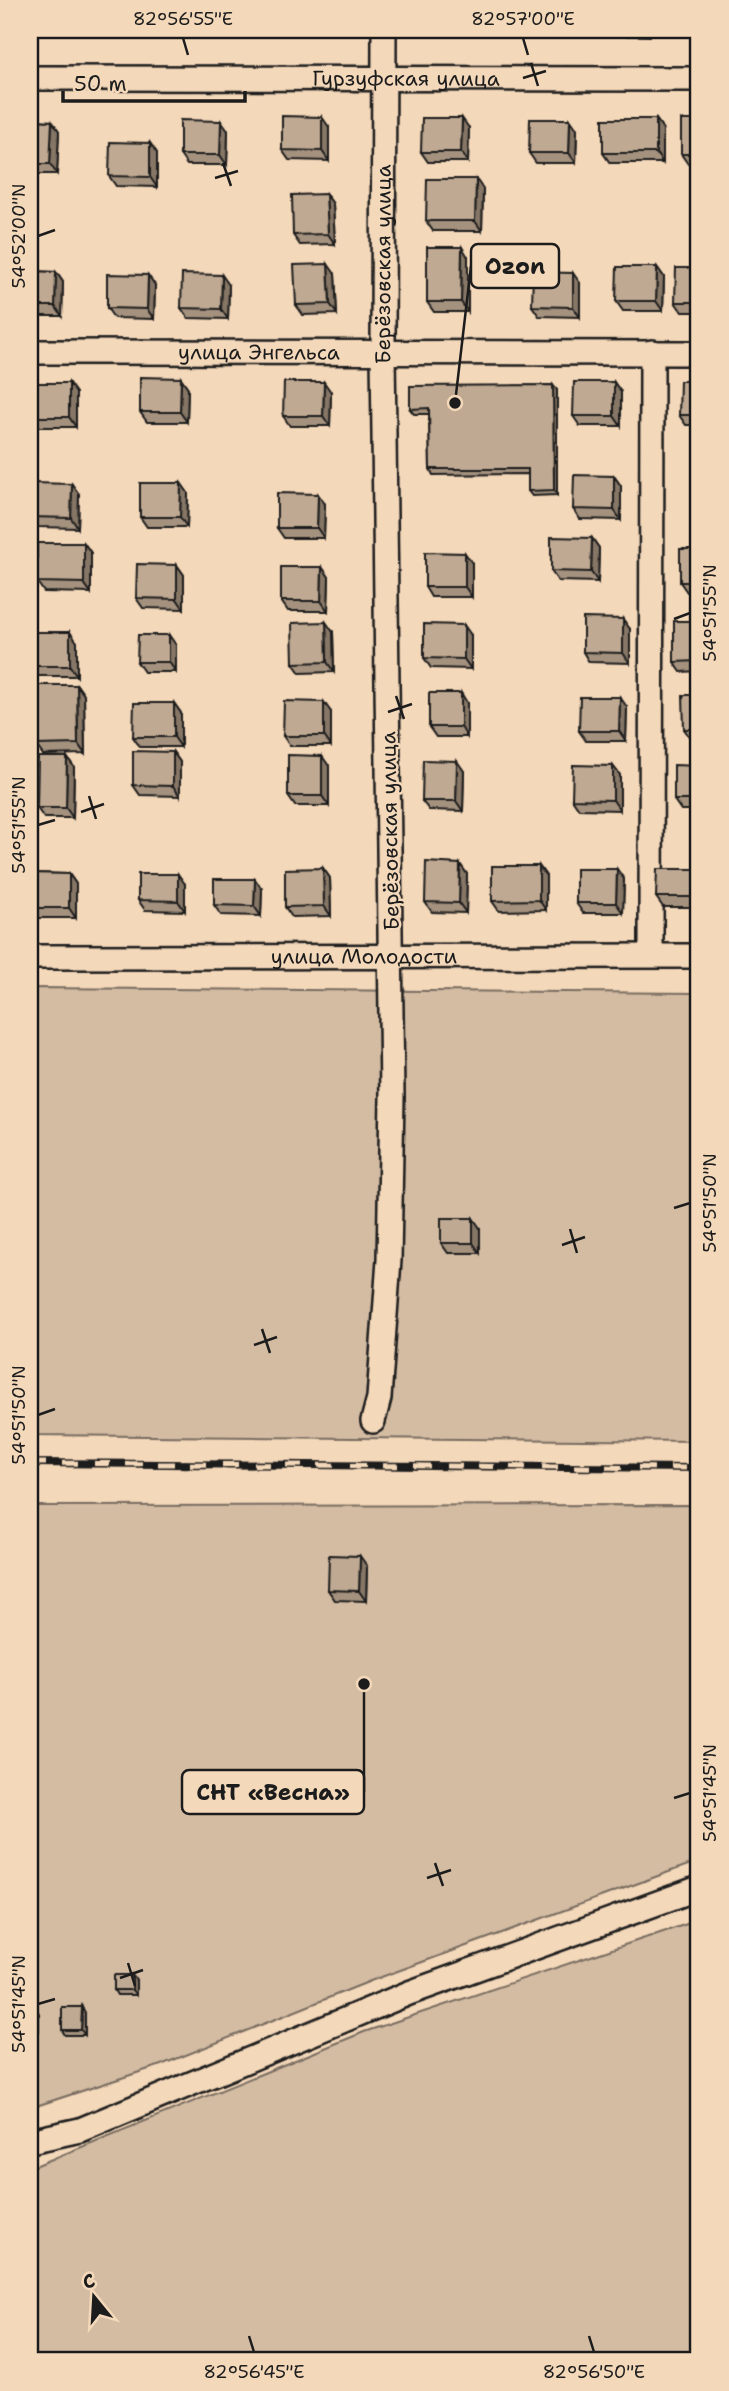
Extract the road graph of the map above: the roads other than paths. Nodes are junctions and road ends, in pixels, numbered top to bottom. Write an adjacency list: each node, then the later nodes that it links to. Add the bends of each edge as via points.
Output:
1 (384, 30): 3 (street, Берёзовская улица)
2 (30, 78): 3 (street, Гурзуфская улица)
3 (384, 78): 4 (street, Гурзуфская улица); 6 (street, Берёзовская улица)
4 (699, 79)
5 (30, 352): 6 (street, улица Энгельса)
6 (383, 352): 7 (street, улица Энгельса); 12 (street, Берёзовская улица)
7 (652, 352): 8 (street, улица Энгельса); 9 (street)
8 (699, 353)
9 (651, 956): 10 (street, улица Молодости); 12 (street, улица Молодости)
10 (699, 956)
11 (30, 957): 12 (street, улица Молодости)
12 (392, 957): 13 (street, Берёзовская улица, via 389,1260 379,1398)
13 (373, 1421)
14 (699, 1888): 15 (street, via 409,1993 80,2130)
15 (30, 2141)

